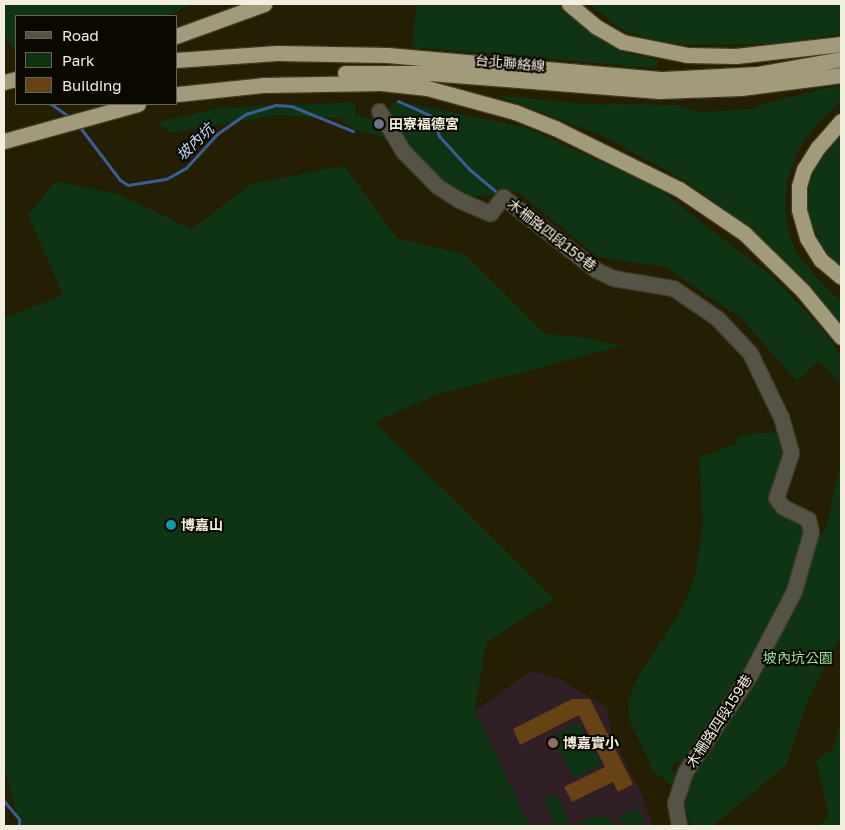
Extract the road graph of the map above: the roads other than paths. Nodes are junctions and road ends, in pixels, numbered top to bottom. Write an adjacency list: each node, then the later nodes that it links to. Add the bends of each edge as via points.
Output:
1 (264, 4): 3 (highway)
2 (569, 4): 4 (highway, via 594,26 623,42 687,55 745,55)
3 (178, 35)
4 (841, 44)
5 (841, 59): 8 (highway, 台北聯絡線, via 749,75)
6 (178, 60): 8 (highway, 台北聯絡線, via 277,53 378,55)
7 (841, 74): 8 (highway, 台北聯絡線, via 741,88)
8 (616, 83): 9 (highway, 台北聯絡線, via 375,72 268,79)
9 (178, 95)
10 (178, 95): 16 (highway, via 329,82 418,87 472,98 515,112 679,189 744,233 803,291)
11 (134, 105): 14 (highway)
12 (379, 112): 17 (street, 木柵路四段159巷, via 403,151 437,186 459,200 490,213 503,198 542,224 596,270 613,278 672,288 717,318 750,353 781,417 792,452 776,498 783,507 802,514 811,522 809,541 794,591 751,673 685,772 676,803)
13 (841, 121): 15 (highway, via 804,169 799,186 799,210 807,238 821,260)
14 (4, 141)
15 (841, 278)
16 (841, 337)
17 (679, 826)

